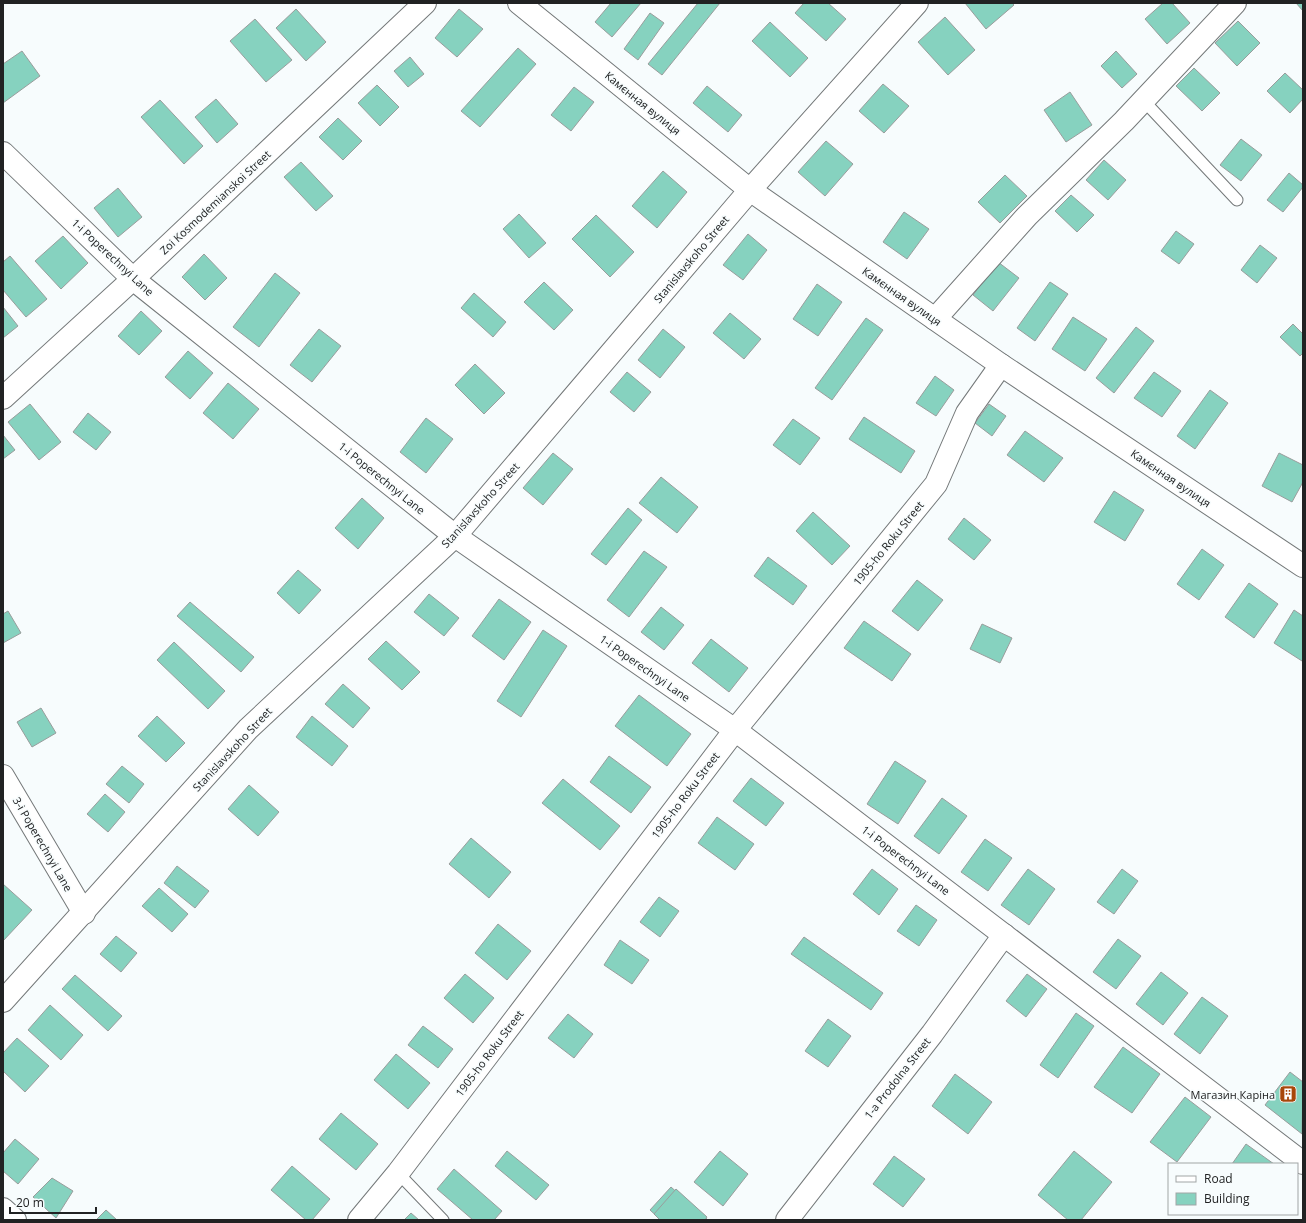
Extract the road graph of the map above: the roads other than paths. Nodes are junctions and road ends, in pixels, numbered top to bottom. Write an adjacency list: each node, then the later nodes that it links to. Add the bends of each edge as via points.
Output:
1 (425, 3): 9 (street, Zoi Kosmodemianskoi Street)
2 (519, 3): 7 (street, Камєнная вулиця)
3 (917, 3): 7 (street, Stanislavskoho Street)
4 (1235, 3): 5 (street)
5 (1143, 100): 8 (lane); 10 (street, via 1027,216)
6 (3, 153): 9 (street, 1-i Poperechnyi Lane)
7 (750, 190): 10 (street, Камєнная вулиця); 13 (street, Stanislavskoho Street)
8 (1237, 200)
9 (134, 279): 12 (street, Zoi Kosmodemianskoi Street); 13 (street, 1-i Poperechnyi Lane)
10 (935, 319): 11 (street, Камєнная вулиця)
11 (1001, 365): 14 (street, Камєнная вулиця); 15 (street, 1905-ho Roku Street, via 967,413 936,484)
12 (3, 398)
13 (455, 536): 15 (street, 1-i Poperechnyi Lane); 17 (street, Stanislavskoho Street, via 248,728)
14 (1303, 566)
15 (735, 730): 18 (street, 1-i Poperechnyi Lane); 21 (street, 1905-ho Roku Street)
16 (3, 776): 17 (street, 3-i Poperechnyi Lane)
17 (84, 913): 19 (street, Stanislavskoho Street)
18 (1004, 935): 20 (street, 1-i Poperechnyi Lane); 26 (street, 1-a Prodolna Street, via 932,1034)
19 (3, 1001)
20 (1303, 1163)
21 (398, 1173): 24 (street, 1905-ho Roku Street); 25 (lane)
22 (3, 1209): 23 (street)
23 (15, 1220)
24 (359, 1220)
25 (443, 1220)
26 (787, 1220)

